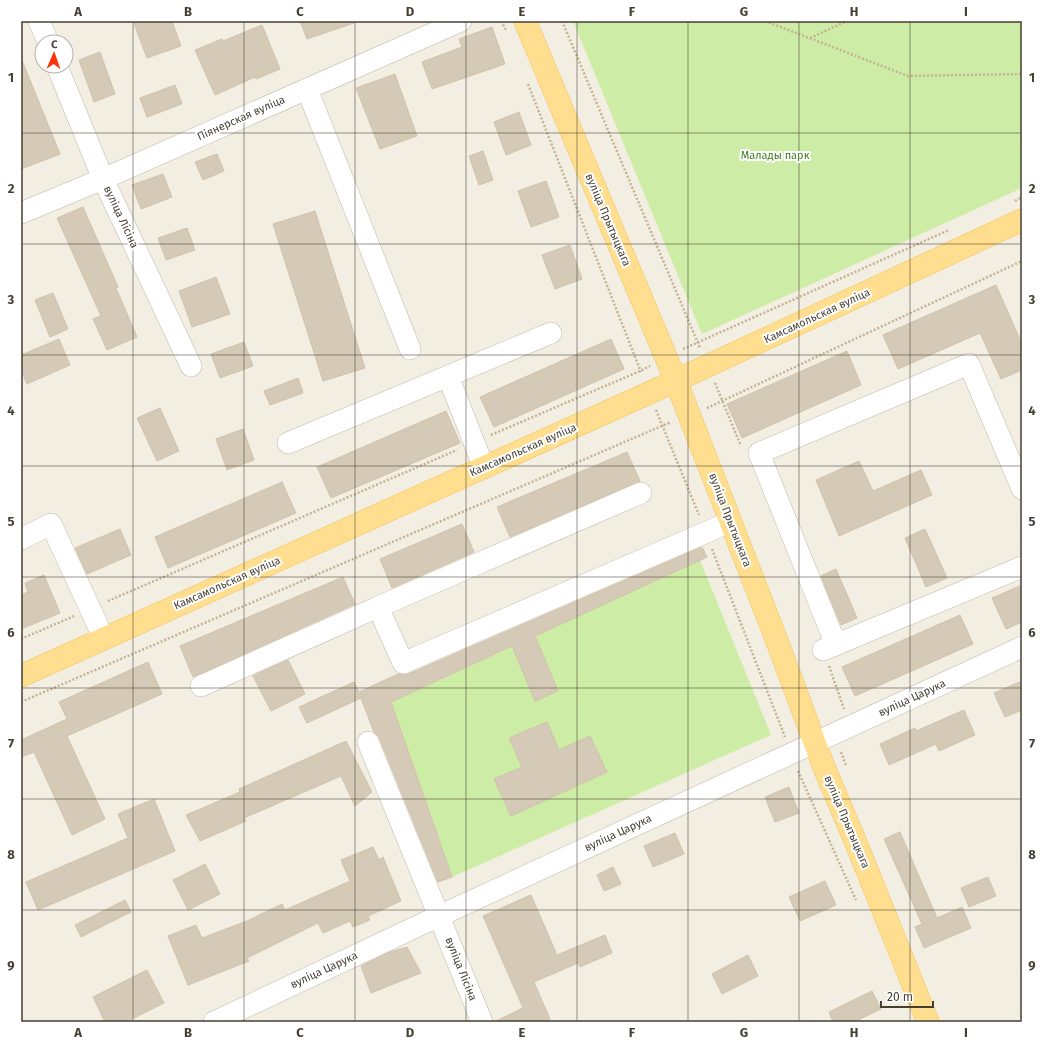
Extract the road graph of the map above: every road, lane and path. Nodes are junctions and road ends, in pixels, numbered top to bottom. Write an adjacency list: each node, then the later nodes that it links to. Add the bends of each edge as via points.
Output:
1 (39, 21): 8 (street)
2 (461, 21): 13 (street, Піянерская вуліца)
3 (501, 21): 7 (path)
4 (562, 21): 22 (path)
5 (765, 21): 9 (path)
6 (847, 21): 9 (path)
7 (516, 27): 24 (main road, вуліца Прытыцкага)
8 (45, 34)
9 (809, 38): 11 (path, via 908,76)
10 (60, 74): 14 (street, вуліца Лісіна)
11 (1022, 74)
12 (528, 83): 27 (path)
13 (307, 89): 14 (street, Піянерская вуліца); 23 (street)
14 (103, 179): 17 (street, Піянерская вуліца); 25 (street, вуліца Лісіна)
15 (1022, 198): 16 (path)
16 (1009, 204)
17 (21, 214)
18 (1022, 220): 26 (main road, Камсамольская вуліца)
19 (952, 229): 22 (path)
20 (1022, 261): 31 (path)
21 (551, 333): 28 (street)
22 (698, 343): 24 (path); 26 (path)
23 (410, 350)
24 (666, 357): 27 (path); 29 (main road, вуліца Прытыцкага)
25 (191, 366)
26 (708, 366): 29 (main road, Камсамольская вуліца); 31 (path)
27 (640, 371): 30 (path); 34 (path)
28 (448, 376): 35 (street); 38 (street)
29 (676, 381): 30 (main road, Камсамольская вуліца); 32 (main road, вуліца Прытыцкага)
30 (649, 393): 33 (path); 38 (main road, Камсамольская вуліца)
31 (722, 401): 32 (path); 37 (path)
32 (689, 416): 33 (path); 41 (main road, вуліца Прытыцкага)
33 (662, 426): 42 (path); 54 (path)
34 (487, 437)
35 (288, 443)
36 (458, 450): 45 (path)
37 (743, 452)
38 (484, 468): 49 (main road, Камсамольская вуліца)
39 (1022, 488): 51 (street, via 969,364 759,453)
40 (640, 493): 46 (street)
41 (730, 522): 42 (street); 57 (main road, вуліца Прытыцкага)
42 (705, 532): 46 (street, via 403,663); 58 (path)
43 (21, 539): 49 (street, via 51,524)
44 (1022, 567): 51 (street)
45 (108, 601)
46 (378, 607): 53 (street)
47 (79, 614): 48 (path)
48 (21, 639)
49 (104, 639): 52 (main road, Камсамольская вуліца)
50 (1022, 647): 55 (street, вуліца Царука)
51 (830, 648): 55 (path)
52 (21, 676)
53 (201, 686)
54 (21, 702)
55 (849, 727): 57 (street, вуліца Царука); 59 (path, via 841,750)
56 (368, 742): 61 (street, вуліца Лісіна)
57 (815, 742): 58 (street, вуліца Царука); 64 (main road, вуліца Прытыцкага)
58 (791, 752): 60 (path); 61 (street, вуліца Царука)
59 (848, 772)
60 (858, 904)
61 (439, 916): 62 (street, вуліца Царука); 63 (street, вуліца Лісіна)
62 (214, 1022)
63 (482, 1022)
64 (928, 1022)

